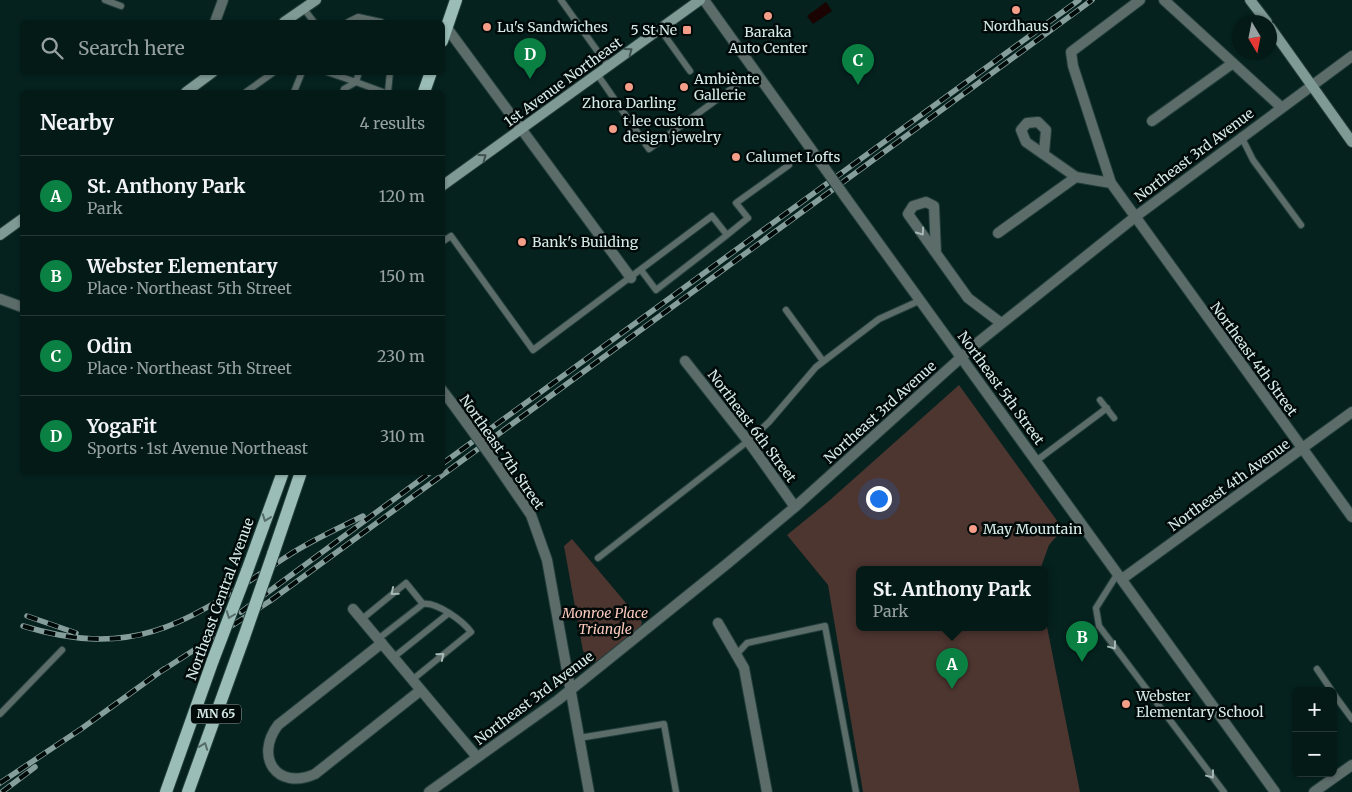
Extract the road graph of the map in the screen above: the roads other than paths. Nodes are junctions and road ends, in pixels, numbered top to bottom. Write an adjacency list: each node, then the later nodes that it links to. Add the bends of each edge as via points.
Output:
1 (105, 0): 11 (lane)
2 (223, 0): 14 (street)
3 (316, 0): 12 (main road)
4 (456, 0): 19 (main road)
5 (561, 0): 25 (lane)
6 (700, 0): 20 (main road, 1st Avenue Northeast)
7 (704, 0): 27 (street, Northeast 5th Street)
8 (1140, 0): 53 (street, Northeast 4th Street, via 1071,52)
9 (1164, 0): 24 (street)
10 (1250, 0): 13 (main road)
11 (121, 6)
12 (304, 9): 15 (main road); 16 (lane)
13 (1261, 15)
14 (217, 20)
15 (287, 20)
16 (312, 20)
17 (352, 20): 18 (lane, via 358,17)
18 (371, 20)
19 (447, 28): 21 (main road); 47 (street)
20 (660, 29): 25 (main road, 1st Avenue Northeast, one-way to 20); 26 (lane)
21 (445, 34)
22 (1277, 37): 37 (main road)
23 (1352, 56): 37 (street, Northeast 3rd Avenue)
24 (1233, 63): 45 (street); 46 (street)
25 (608, 66): 28 (main road, 1st Avenue Northeast)
26 (690, 71)
27 (756, 71): 28 (lane, via 649,149); 66 (street, Northeast 5th Street, bridge)
28 (597, 74): 47 (main road, 1st Avenue Northeast)
29 (209, 75): 38 (main road)
30 (270, 75): 39 (lane)
31 (301, 75): 40 (lane)
32 (336, 75): 36 (lane)
33 (358, 75): 36 (lane)
34 (390, 75): 43 (lane)
35 (430, 75): 44 (main road)
36 (356, 82): 41 (lane); 42 (lane)
37 (1310, 85): 45 (street, Northeast 3rd Avenue); 49 (main road)
38 (189, 90)
39 (249, 90)
40 (295, 90)
41 (344, 90)
42 (378, 90)
43 (388, 90)
44 (425, 90)
45 (1280, 107): 48 (street, Northeast 3rd Avenue)
46 (1152, 121)
47 (521, 128): 54 (main road, 1st Avenue Northeast, one-way to 47); 64 (street)
48 (1241, 136): 55 (street, Northeast 3rd Avenue); 57 (lane, via 1253,160)
49 (1352, 142)
50 (1044, 153): 52 (street)
51 (789, 165): 60 (lane, via 736,203 748,218)
52 (1076, 177): 53 (street); 58 (street)
53 (1112, 183): 55 (street, Northeast 4th Street)
54 (445, 184)
55 (1135, 217): 69 (street, Northeast 3rd Avenue); 79 (street, Northeast 4th Street)
56 (20, 220): 59 (main road)
57 (1301, 225)
58 (998, 232)
59 (0, 235)
60 (727, 235): 63 (lane, via 712,216); 63 (lane, via 656,290)
61 (445, 240): 64 (lane, via 451,236 533,350)
62 (936, 253): 62 (street, one-way to 62, via 934,206 926,202 913,206 908,214); 69 (street, via 968,298)
63 (641, 270): 64 (lane)
64 (631, 278)
65 (0, 299): 67 (street)
66 (921, 300): 70 (street, Northeast 5th Street); 72 (lane, via 879,319)
67 (20, 306)
68 (786, 310): 72 (lane)
69 (1001, 323): 70 (street, Northeast 3rd Avenue)
70 (961, 358): 80 (street, Northeast 5th Street); 83 (street, Northeast 3rd Avenue)
71 (686, 361): 78 (street, Northeast 6th Street)
72 (823, 362): 78 (lane)
73 (445, 394): 100 (street, Northeast 7th Street, bridge, via 531,515 546,560)
74 (1100, 400): 75 (lane)
75 (1107, 408): 77 (lane); 80 (lane)
76 (1352, 412): 79 (street, Northeast 4th Avenue)
77 (1114, 418)
78 (748, 441): 83 (street, Northeast 6th Street); 85 (lane)
79 (1302, 450): 84 (street, Northeast 4th Street); 86 (street, Northeast 4th Avenue)
80 (1036, 461): 86 (street, Northeast 5th Street)
81 (282, 475): 107 (main road, Northeast Central Avenue / MN 65, one-way to 107, bridge)
82 (301, 475): 108 (main road, MN 65, one-way to 82, bridge)
83 (795, 507): 100 (street, Northeast 3rd Avenue)
84 (1352, 517)
85 (598, 558)
86 (1120, 576): 114 (lane, one-way to 114, via 1096,608 1098,626); 115 (street, Northeast 5th Street)
87 (423, 604): 89 (lane, via 428,603); 90 (lane, one-way to 90, via 406,583); 92 (lane)
88 (353, 609): 90 (street)
89 (448, 613): 95 (lane); 97 (lane, one-way to 89, via 471,632)
90 (362, 619): 92 (street)
91 (718, 623): 94 (street)
92 (380, 641): 95 (street); 99 (street, via 278,725 270,736 267,749 276,772 288,779 315,774)
93 (62, 650): 102 (lane)
94 (736, 655): 112 (street, via 744,668); 113 (lane, via 747,643 826,626)
95 (394, 657): 97 (street)
96 (1317, 669): 98 (lane)
97 (412, 680): 99 (street)
98 (1330, 687)
99 (421, 690): 105 (street)
100 (570, 690): 104 (street, Northeast 7th Street); 105 (street, Northeast 3rd Avenue)
101 (1337, 698): 103 (lane)
102 (0, 714)
103 (1352, 719)
104 (579, 738): 110 (street, Northeast 7th Street); 111 (lane, via 664,724)
105 (477, 757): 109 (street, Northeast 3rd Avenue)
106 (1352, 765): 116 (street)
107 (166, 792)
108 (188, 792)
109 (429, 792)
110 (589, 792)
111 (676, 792)
112 (767, 792)
113 (856, 792)
114 (1224, 792)
115 (1275, 792)
116 (1314, 792)

